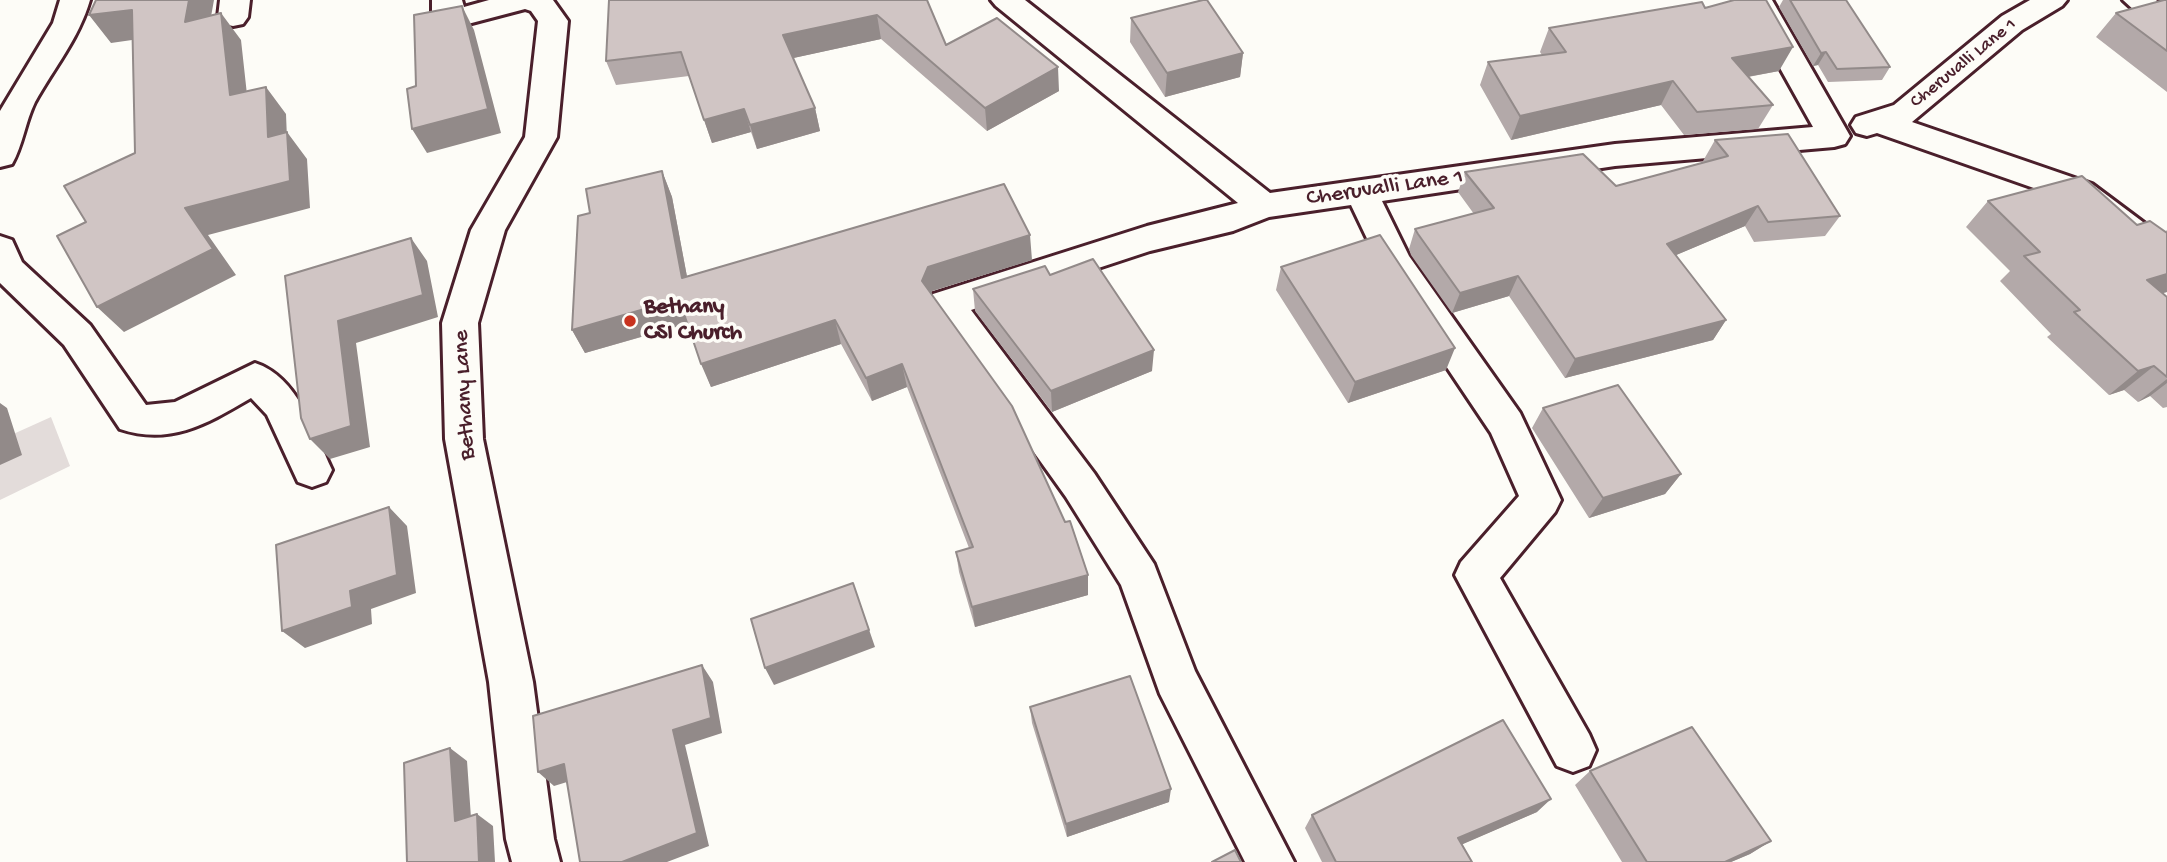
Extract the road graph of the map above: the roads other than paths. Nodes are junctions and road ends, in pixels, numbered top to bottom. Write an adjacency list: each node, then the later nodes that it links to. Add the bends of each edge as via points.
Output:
1 (75, 0): 11 (street, via 68,23 18,105)
2 (447, 0): 3 (street, Bethany Lane, via 447,13 464,16)
3 (525, 0): 18 (street, Bethany Lane, via 541,4 553,21 541,136 488,230 460,323 464,439 511,682)
4 (1006, 0): 13 (street)
5 (1757, 0): 10 (street)
6 (2052, 0): 9 (street, Cheruvalli Lane 1, via 2012,23 1905,113)
7 (2138, 0): 8 (street)
8 (2167, 24)
9 (1879, 122): 10 (street, Cheruvalli Lane 1); 15 (street, via 2080,192)
10 (1834, 136): 12 (street, Cheruvalli Lane 1, via 1615,156)
11 (0, 156)
12 (1361, 192): 13 (street, Cheruvalli Lane 1); 17 (street, via 1395,263 1506,424 1541,500 1476,575)
13 (1264, 206): 19 (street, Cheruvalli Lane 1, via 946,304 1066,464 1139,577 1176,679)
14 (0, 249): 16 (street, via 7,269 77,335 134,418 162,422 178,418 255,378 282,405)
15 (2167, 259)
16 (312, 470)
17 (1573, 750)
18 (536, 862)
19 (1270, 862)

